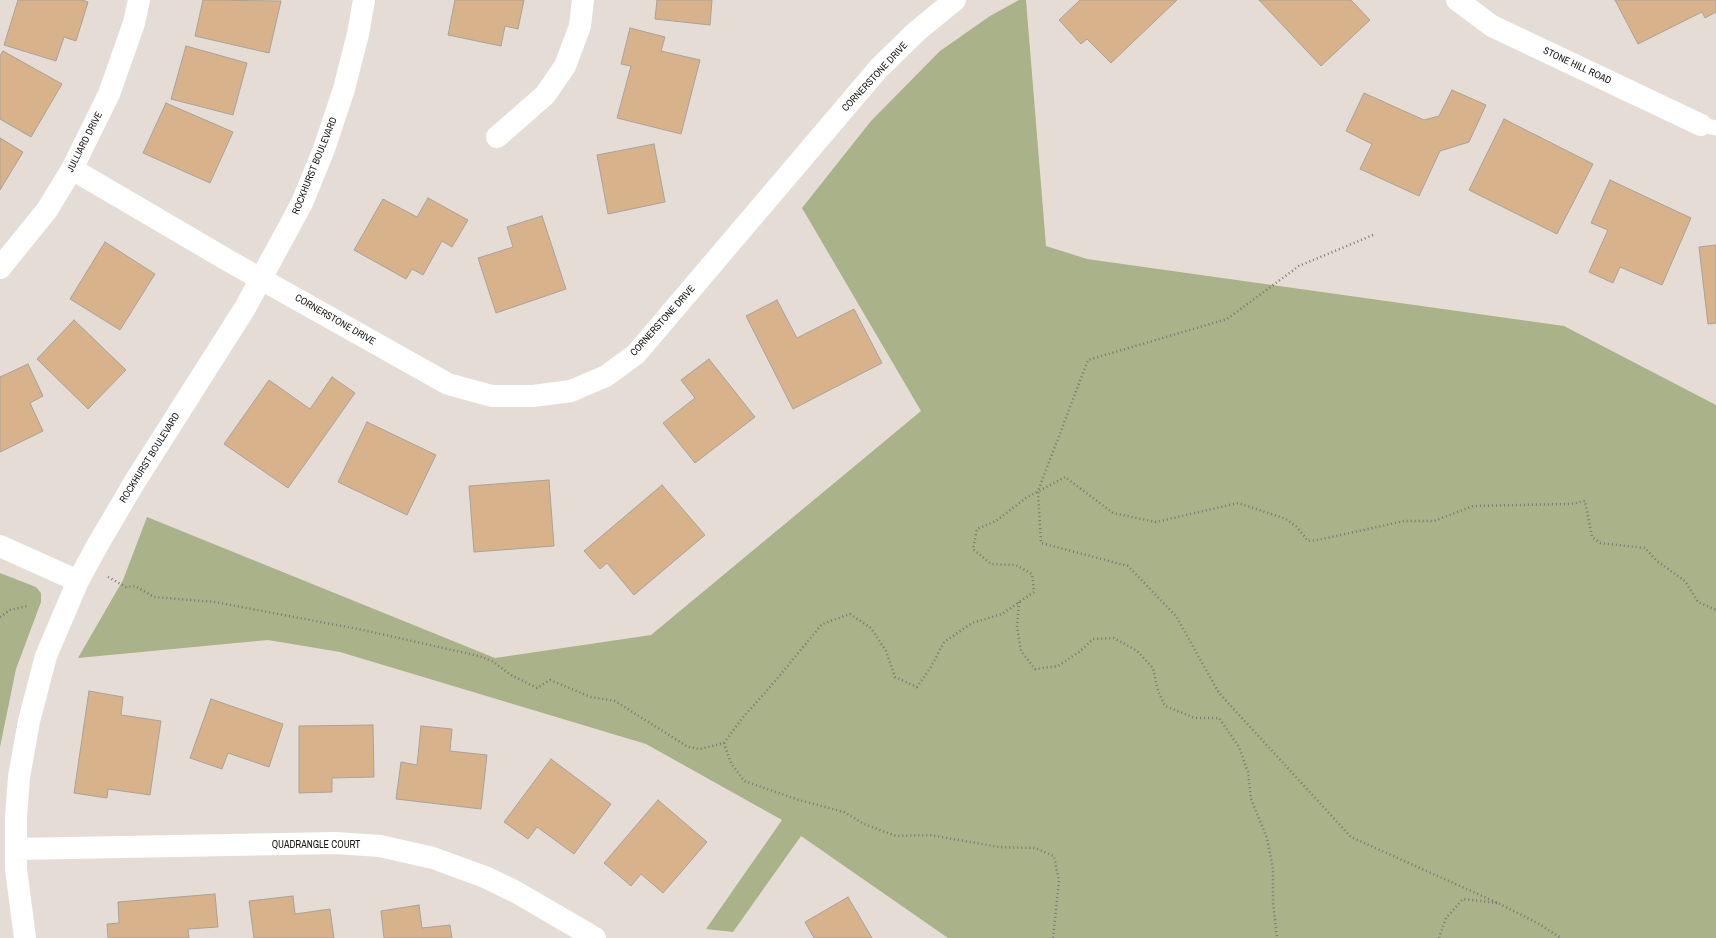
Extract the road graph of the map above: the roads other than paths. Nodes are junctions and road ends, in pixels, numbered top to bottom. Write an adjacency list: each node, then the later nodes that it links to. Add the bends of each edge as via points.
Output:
1 (139, 0): 8 (street, JULLIARD DRIVE, via 134,23 109,94)
2 (364, 0): 10 (street, ROCKHURST BOULEVARD, via 344,88 324,148 302,203)
3 (583, 0): 7 (street, via 580,26 565,66 545,95)
4 (955, 0): 10 (street, CORNERSTONE DRIVE, via 917,31 879,68 636,354 606,376 571,391 533,396 492,396 448,384)
5 (1457, 0): 6 (street, STONE HILL ROAD, via 1492,26)
6 (1709, 126)
7 (497, 137)
8 (72, 169): 9 (street, JULLIARD DRIVE, via 47,210); 10 (street, CORNERSTONE DRIVE)
9 (0, 268)
10 (262, 278): 12 (street, ROCKHURST BOULEVARD, via 134,483)
11 (0, 546): 12 (street)
12 (78, 581): 13 (street, ROCKHURST BOULEVARD, via 46,656 28,722 19,777)
13 (16, 849): 14 (street, ROCKHURST BOULEVARD); 15 (street, QUADRANGLE COURT, via 336,843 380,846 433,858 485,877)
14 (25, 938)
15 (595, 938)

